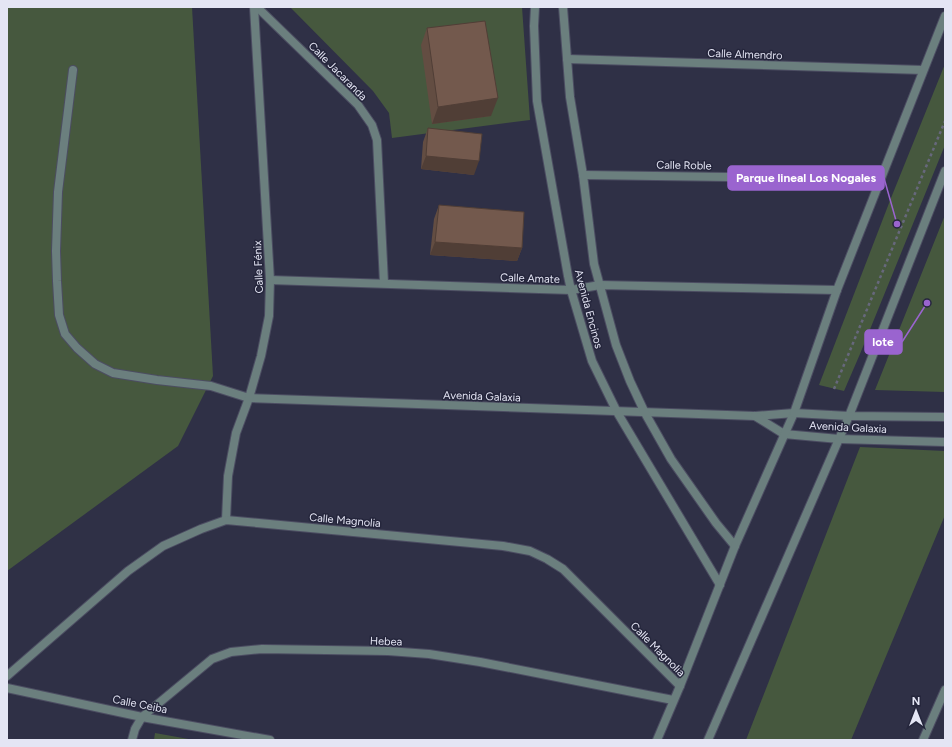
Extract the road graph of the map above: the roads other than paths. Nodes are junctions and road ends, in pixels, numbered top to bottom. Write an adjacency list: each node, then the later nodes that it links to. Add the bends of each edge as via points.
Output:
1 (254, 7): 12 (street, Calle Fénix)
2 (257, 7): 13 (street, Calle Jacaranda, via 358,105 372,125 377,140)
3 (534, 7): 15 (street, Avenida Encinos, via 537,101)
4 (564, 7): 6 (street, Avenida Encinos)
5 (945, 16): 8 (street)
6 (567, 59): 8 (street, Calle Almendro); 10 (street, Avenida Encinos, via 570,97)
7 (73, 70): 17 (street, Avenida Galaxia, via 58,192 56,244 59,315 65,334 95,364 113,373 211,386)
8 (923, 70): 11 (street)
9 (945, 171): 22 (street)
10 (583, 175): 11 (street, Calle Roble); 14 (street, Avenida Encinos, via 594,264)
11 (880, 179): 16 (street)
12 (270, 280): 13 (street, Calle Amate); 17 (street, Calle Fénix, via 269,316)
13 (384, 283): 15 (street, Calle Amate)
14 (600, 285): 15 (street, Calle Amate); 16 (street, Calle Amate); 19 (street, Avenida Encinos, via 616,346)
15 (571, 290): 18 (street, Avenida Encinos, via 592,361)
16 (837, 290): 20 (street)
17 (249, 398): 18 (street, Avenida Galaxia); 27 (street, Calle Fénix, via 236,433 228,476)
18 (617, 412): 19 (street, Avenida Galaxia); 29 (street, Avenida Encinos)
19 (645, 413): 21 (street, Avenida Galaxia); 28 (street, Avenida Encinos, via 671,459)
20 (794, 413): 21 (street, Avenida Galaxia); 22 (street, Avenida Galaxia); 24 (street)
21 (754, 416): 24 (street, Avenida Galaxia)
22 (849, 416): 23 (street, Avenida Galaxia); 25 (street)
23 (945, 417)
24 (784, 434): 25 (street, Avenida Galaxia); 28 (street)
25 (839, 439): 26 (street, Avenida Galaxia); 39 (street)
26 (945, 442)
27 (226, 520): 30 (street, Calle Magnolia, via 163,546 128,571); 31 (street, Calle Magnolia, via 503,546 530,551 563,569)
28 (735, 546): 29 (street)
29 (720, 585): 31 (street)
30 (7, 676)
31 (680, 686): 34 (street)
32 (7, 688): 35 (street, Calle Ceiba)
33 (945, 690): 40 (street)
34 (673, 700): 35 (street, Hebea, via 429,654 262,649 231,652 212,659); 38 (street)
35 (142, 717): 36 (street, Hebea); 37 (street, Calle Ceiba)
36 (132, 740)
37 (270, 740)
38 (657, 740)
39 (708, 740)
40 (924, 740)

